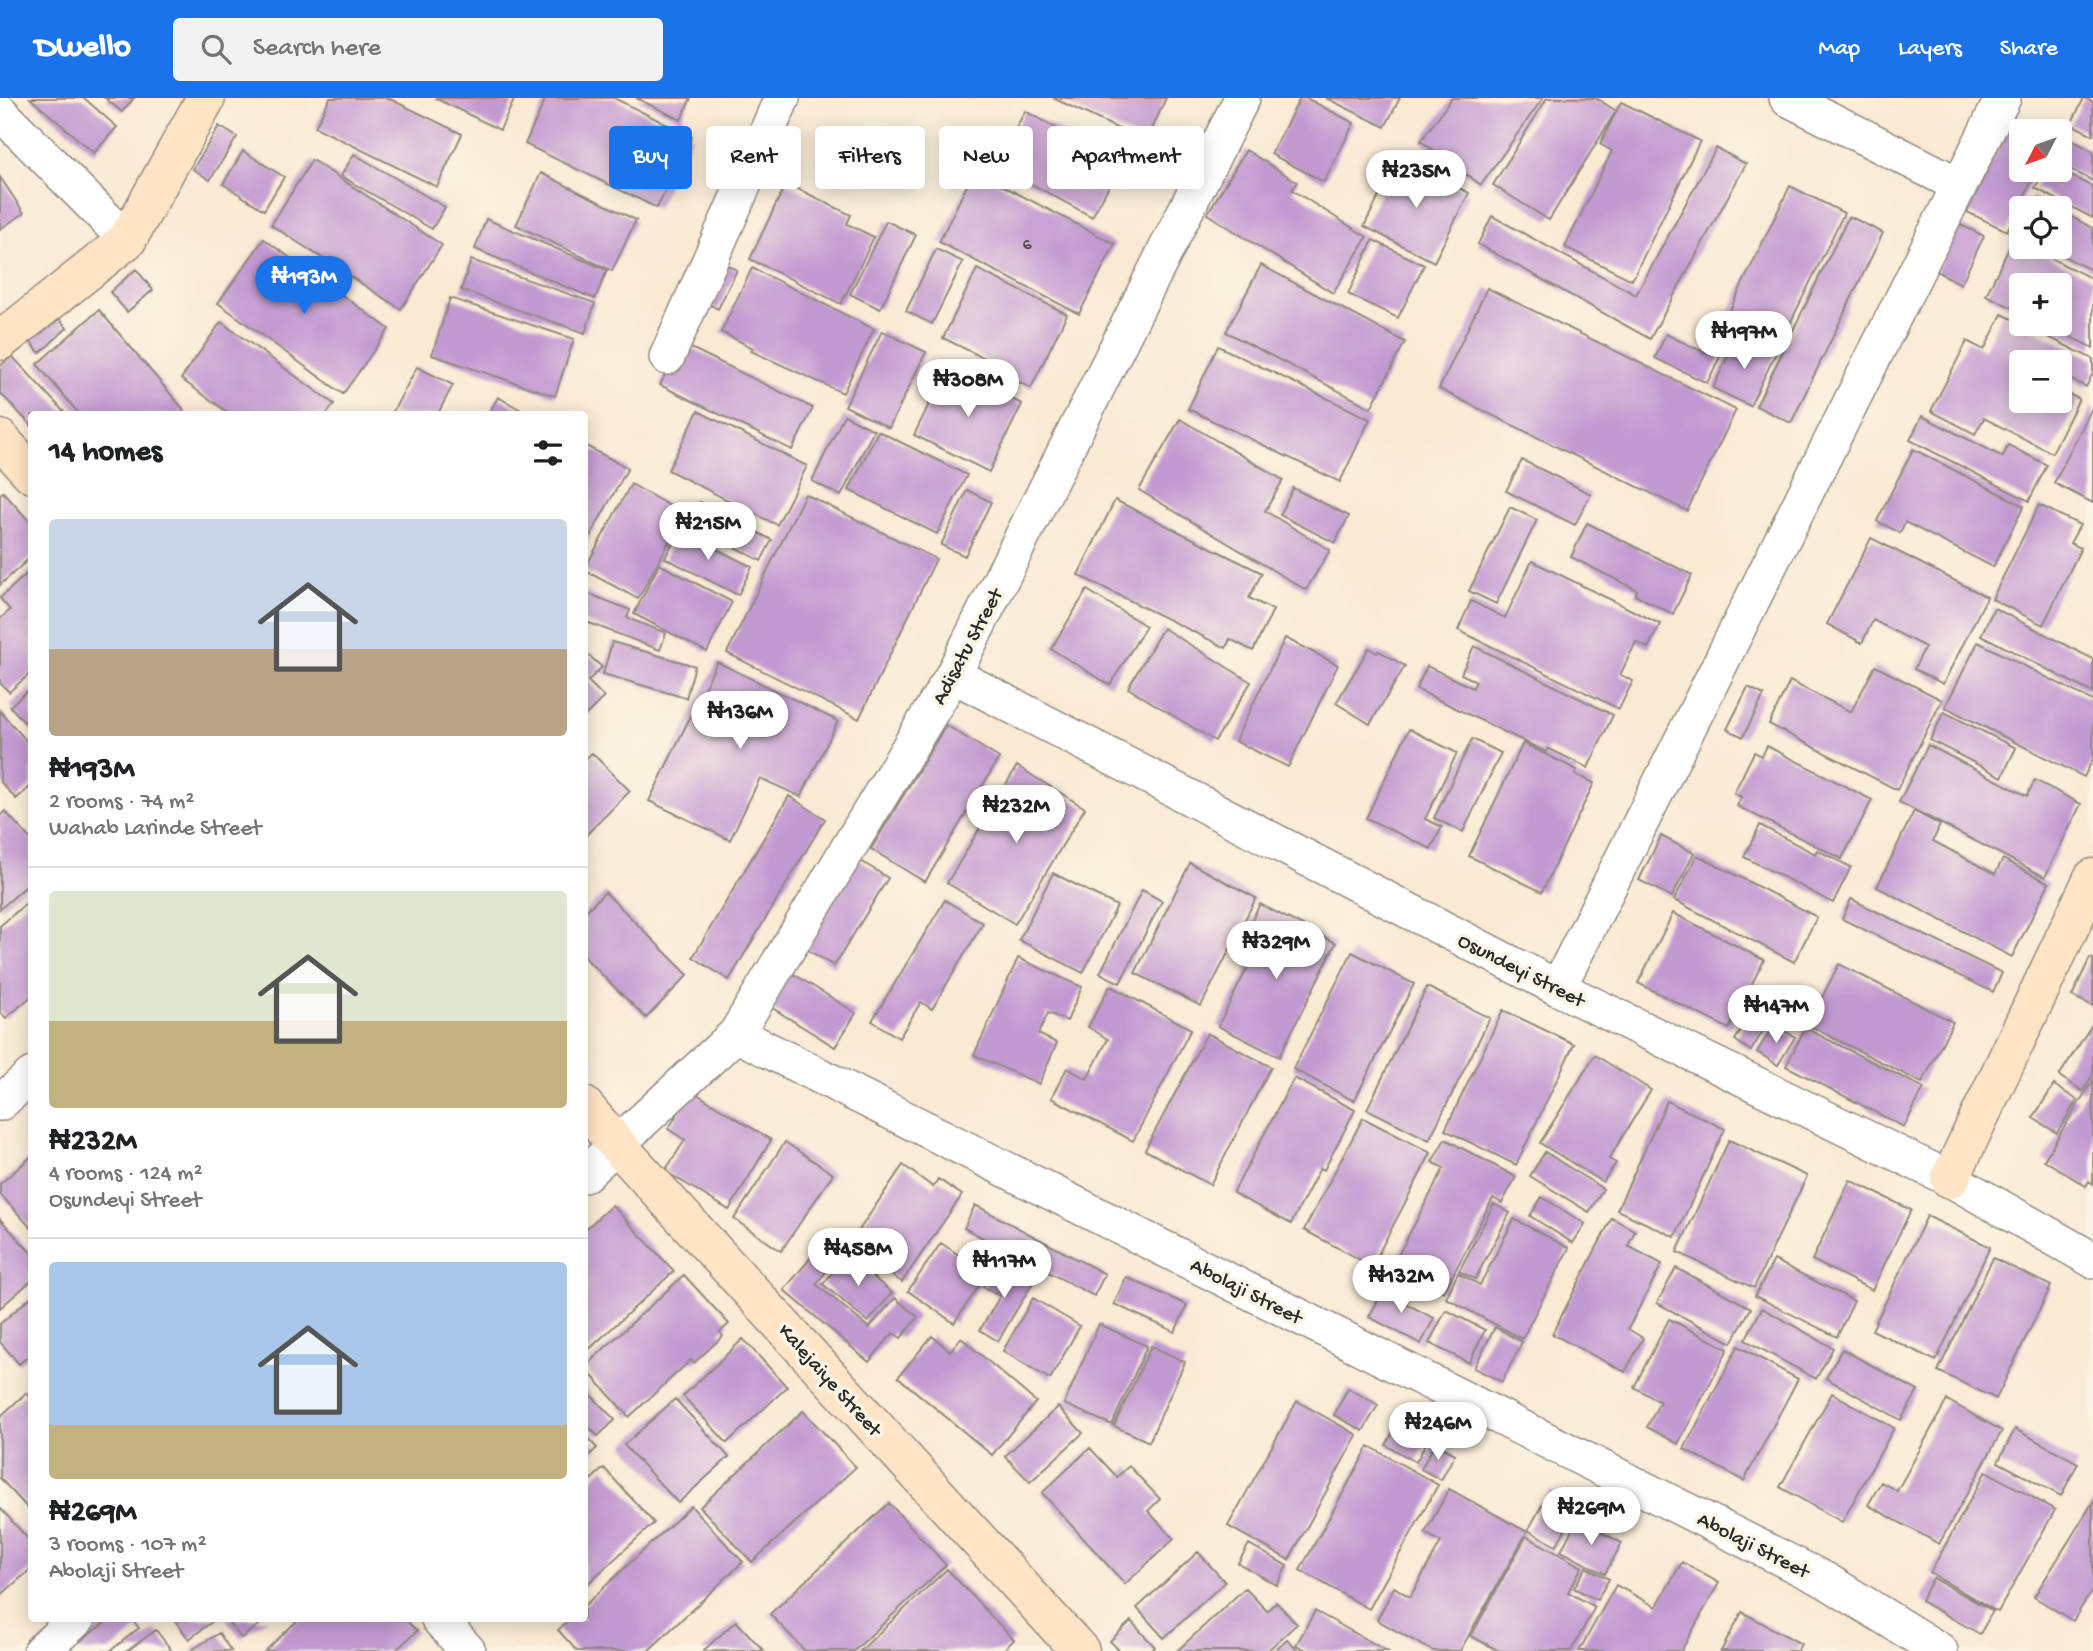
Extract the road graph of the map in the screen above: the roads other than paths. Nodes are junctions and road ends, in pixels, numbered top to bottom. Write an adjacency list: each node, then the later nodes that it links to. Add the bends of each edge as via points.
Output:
1 (206, 98): 8 (street)
2 (782, 98): 10 (street)
3 (1242, 98): 13 (street, Adisatu Street)
4 (1787, 98): 7 (street)
5 (2003, 98): 7 (street)
6 (0, 112): 8 (street)
7 (1959, 185): 15 (street)
8 (127, 240): 9 (street)
9 (0, 341)
10 (667, 357)
11 (0, 439): 12 (street)
12 (28, 470)
13 (953, 675): 15 (street, Osundeyi Street); 16 (street, Adisatu Street)
14 (2093, 878): 22 (street)
15 (1558, 988): 22 (street, Osundeyi Street)
16 (736, 1034): 20 (street, Adisatu Street); 29 (street, Abolaji Street, via 1827,1581)
17 (28, 1078): 18 (street)
18 (0, 1103)
19 (588, 1111): 20 (street, Kalejaiye Street)
20 (618, 1146): 21 (street, Adisatu Street); 28 (street, Kalejaiye Street)
21 (588, 1172)
22 (1950, 1179): 23 (street, Osundeyi Street)
23 (2093, 1260)
24 (74, 1622): 26 (street)
25 (442, 1622): 27 (street)
26 (41, 1651)
27 (468, 1651)
28 (1080, 1651)
29 (1940, 1651)

